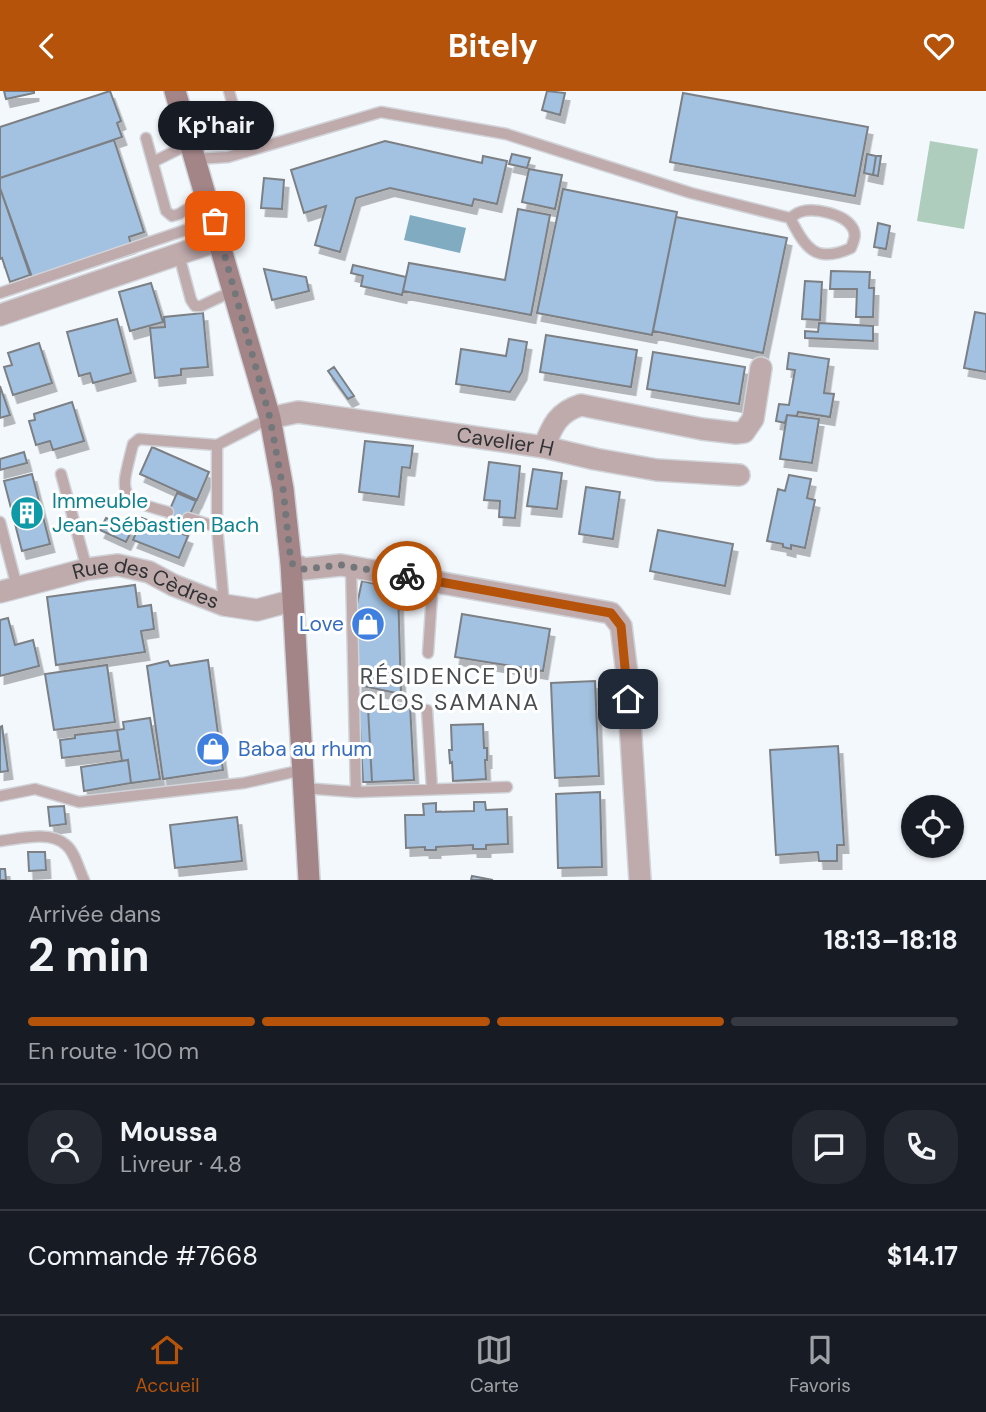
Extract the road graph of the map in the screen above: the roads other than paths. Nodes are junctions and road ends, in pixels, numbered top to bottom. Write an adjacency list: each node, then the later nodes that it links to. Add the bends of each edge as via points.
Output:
1 (175, 91): 4 (main road)
2 (229, 91): 5 (lane)
3 (146, 138): 6 (lane)
4 (194, 151): 5 (lane, via 228,157); 6 (lane); 7 (main road)
5 (246, 152): 8 (lane, via 381,112 506,134 691,193)
6 (153, 162): 7 (lane, via 166,211 172,216)
7 (207, 197): 9 (main road)
8 (790, 218): 8 (lane, via 801,240 816,253 836,255 852,248 855,235 851,224 838,216 801,212)
9 (217, 230): 10 (street); 11 (main road); 12 (lane)
10 (179, 255): 11 (lane, via 195,306); 13 (street)
11 (235, 290): 15 (main road)
12 (0, 293)
13 (0, 315)
14 (761, 367): 17 (street, via 753,419 744,432 702,429 581,405 554,421)
15 (270, 418): 16 (lane); 17 (street, Cavelier H, via 298,412); 24 (main road)
16 (217, 445): 20 (lane, via 139,439 133,444 123,483 129,496 138,504); 23 (lane)
17 (544, 447): 19 (street, Cavelier H, via 657,470)
18 (61, 474): 26 (lane)
19 (739, 475)
20 (168, 513)
21 (188, 518): 23 (lane)
22 (0, 522): 28 (lane)
23 (217, 527): 30 (lane)
24 (291, 563): 25 (street, via 304,569); 29 (main road)
25 (351, 567): 27 (street); 36 (lane)
26 (87, 569): 28 (street, Rue des Cèdres); 30 (street, Rue des Cèdres, via 118,565 149,572)
27 (433, 580): 31 (lane); 41 (street, via 611,613 621,626)
28 (8, 590)
29 (291, 601): 30 (street, Rue des Cèdres, via 257,610); 33 (main road)
30 (223, 605)
31 (428, 653)
32 (427, 710): 35 (lane)
33 (302, 779): 36 (lane); 37 (lane, via 79,802 35,789); 40 (main road)
34 (507, 787): 35 (lane)
35 (432, 789): 36 (lane)
36 (356, 792)
37 (0, 796)
38 (0, 841): 39 (lane, via 58,840 68,846)
39 (84, 880)
40 (309, 880)
41 (640, 880)

